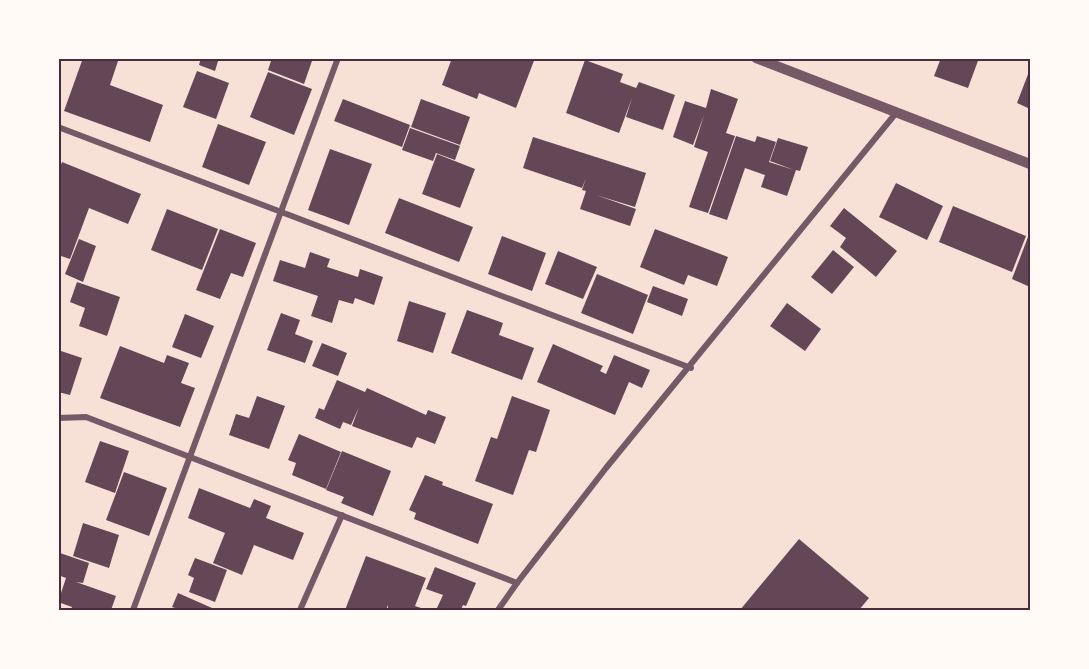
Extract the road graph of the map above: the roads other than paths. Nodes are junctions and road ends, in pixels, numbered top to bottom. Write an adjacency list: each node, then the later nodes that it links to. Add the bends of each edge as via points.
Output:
1 (338, 58): 6 (street)
2 (756, 58): 3 (street)
3 (896, 113): 5 (street); 7 (street)
4 (58, 127): 6 (street)
5 (1030, 164)
6 (282, 212): 7 (street); 9 (street)
7 (691, 368): 11 (street)
8 (58, 418): 9 (street, via 86,417)
9 (190, 458): 10 (street); 12 (street)
10 (342, 515): 11 (street); 13 (street)
11 (517, 582): 14 (street)
12 (133, 610)
13 (300, 610)
14 (498, 610)

